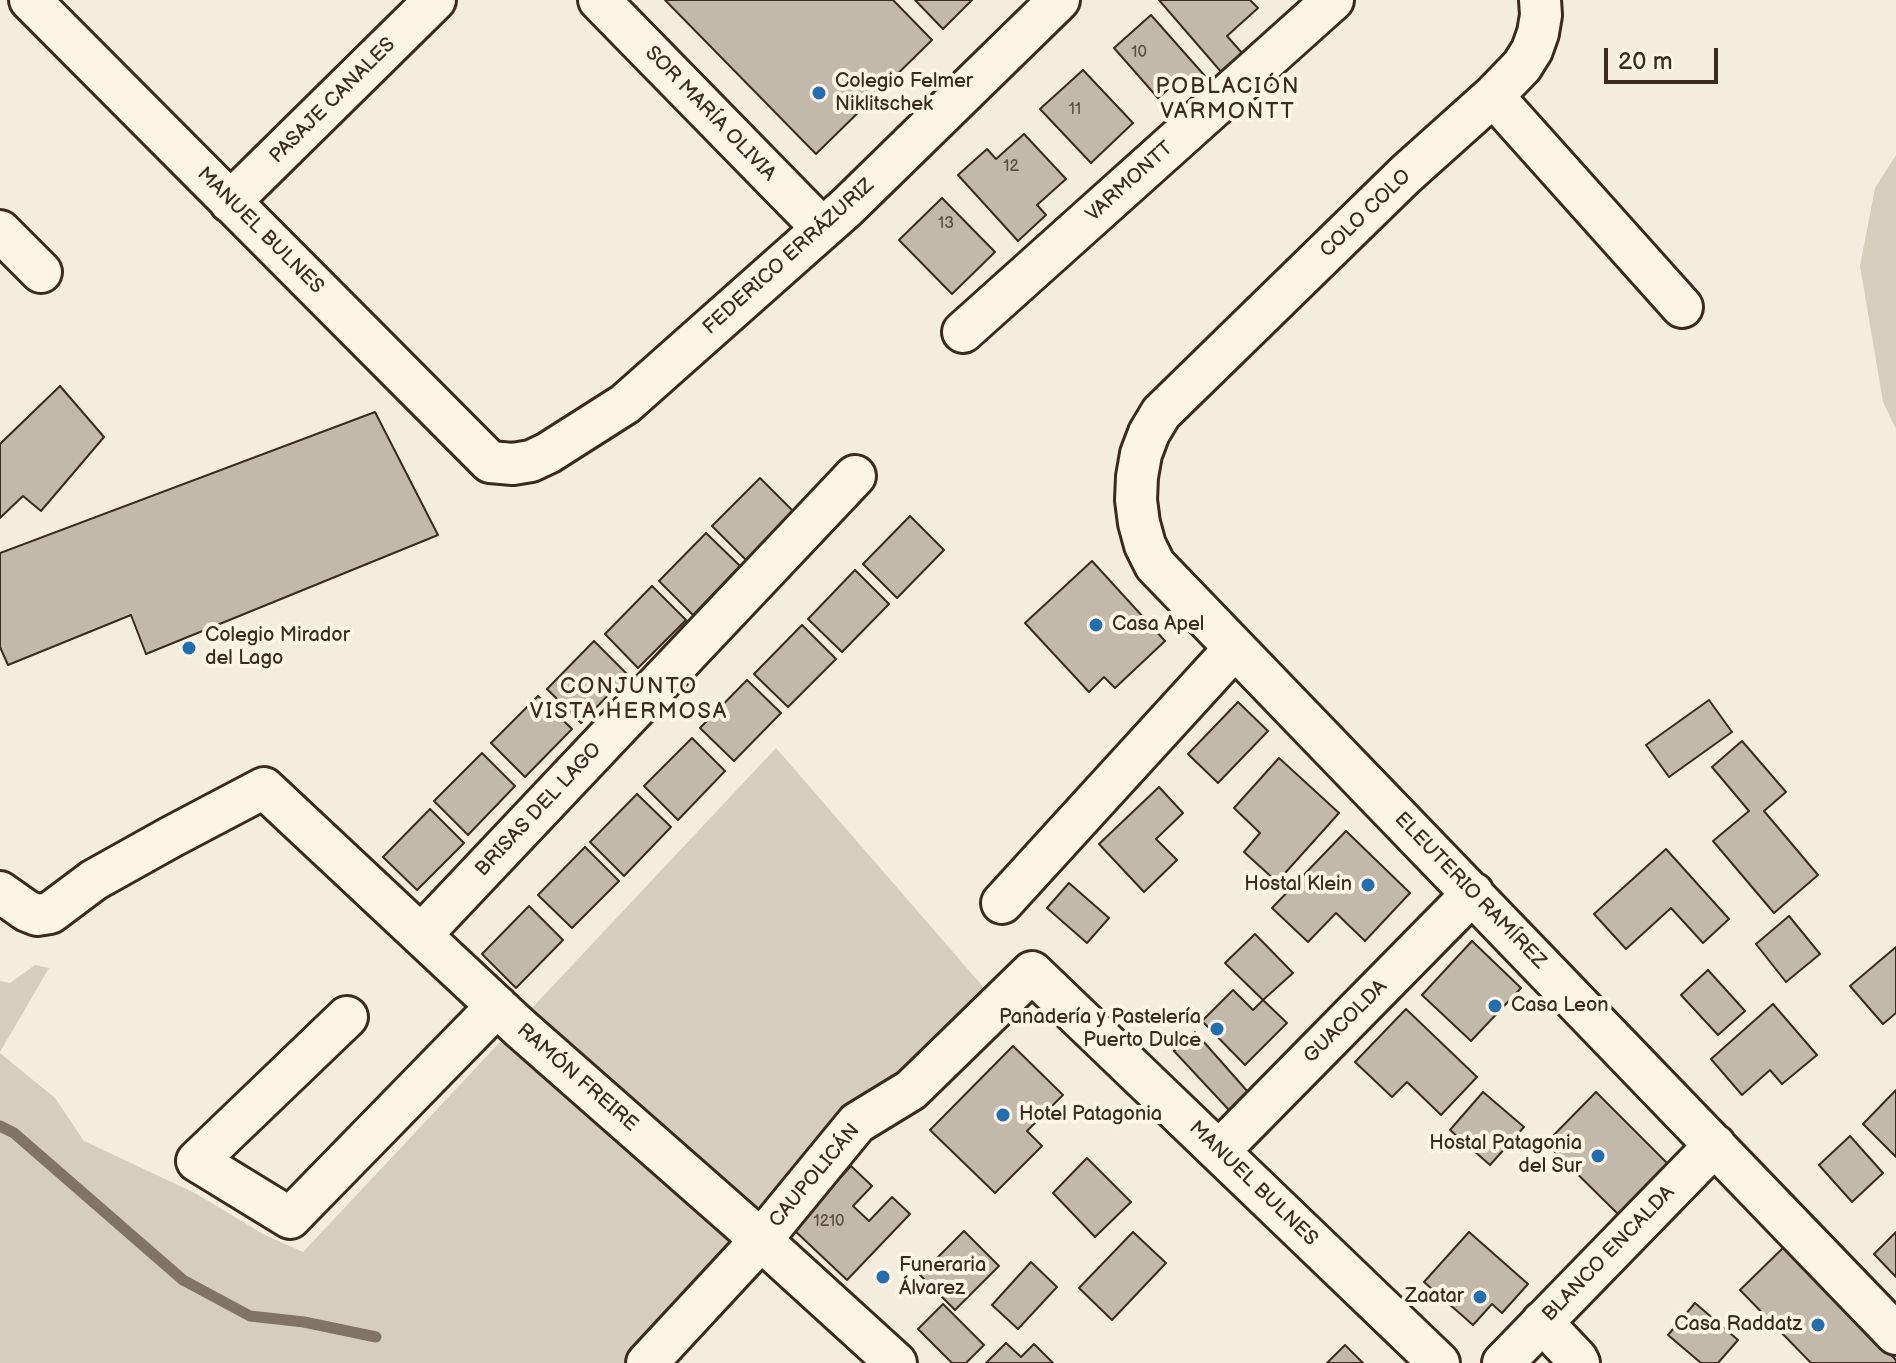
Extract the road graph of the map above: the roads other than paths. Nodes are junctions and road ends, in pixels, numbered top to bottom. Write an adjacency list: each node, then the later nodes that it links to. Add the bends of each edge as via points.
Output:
1 (30, 0): 8 (street, MANUEL BULNES)
2 (435, 0): 8 (street, PASAJE CANALES)
3 (599, 0): 9 (street, SOR MARÍA OLIVIA)
4 (1059, 0): 9 (street, FEDERICO ERRÁZURIZ)
5 (1333, 0): 13 (street, VARMONTT)
6 (1540, 0): 7 (street, COLO COLO, via 1532,50)
7 (1493, 96): 12 (street); 14 (street, COLO COLO)
8 (230, 202): 15 (street, MANUEL BULNES)
9 (822, 228): 15 (street, FEDERICO ERRÁZURIZ, via 625,404 531,461)
10 (0, 231): 11 (street)
11 (41, 272)
12 (1682, 307)
13 (963, 332)
14 (1161, 413): 17 (street, ELEUTERIO RAMÍREZ, via 1141,454 1137,477 1145,545 1155,565)
15 (490, 462)
16 (855, 476): 21 (street, BRISAS DEL LAGO)
17 (1235, 648): 19 (street, ELEUTERIO RAMÍREZ); 20 (street)
18 (0, 892): 21 (street, RAMÓN FREIRE, via 27,911 50,913 94,880 264,788)
19 (1473, 893): 25 (street, ELEUTERIO RAMÍREZ); 26 (street, GUACOLDA)
20 (1002, 903)
21 (422, 934): 23 (street, RAMÓN FREIRE)
22 (1032, 972): 26 (street, MANUEL BULNES); 27 (street, CAUPOLICÁN, via 911,1090 857,1123)
23 (497, 1006): 24 (street, via 290,1218 197,1161); 27 (street, RAMÓN FREIRE)
24 (347, 1017)
25 (1715, 1145): 28 (street, BLANCO ENCALDA); 29 (street, ELEUTERIO RAMÍREZ)
26 (1219, 1151): 32 (street, MANUEL BULNES)
27 (761, 1240): 30 (street, CAUPOLICÁN); 31 (street, RAMÓN FREIRE)
28 (1542, 1322): 33 (street, BLANCO ENCALDA); 34 (street)
29 (1896, 1334)
30 (647, 1363)
31 (896, 1363)
32 (1439, 1363)
33 (1503, 1363)
34 (1579, 1363)

